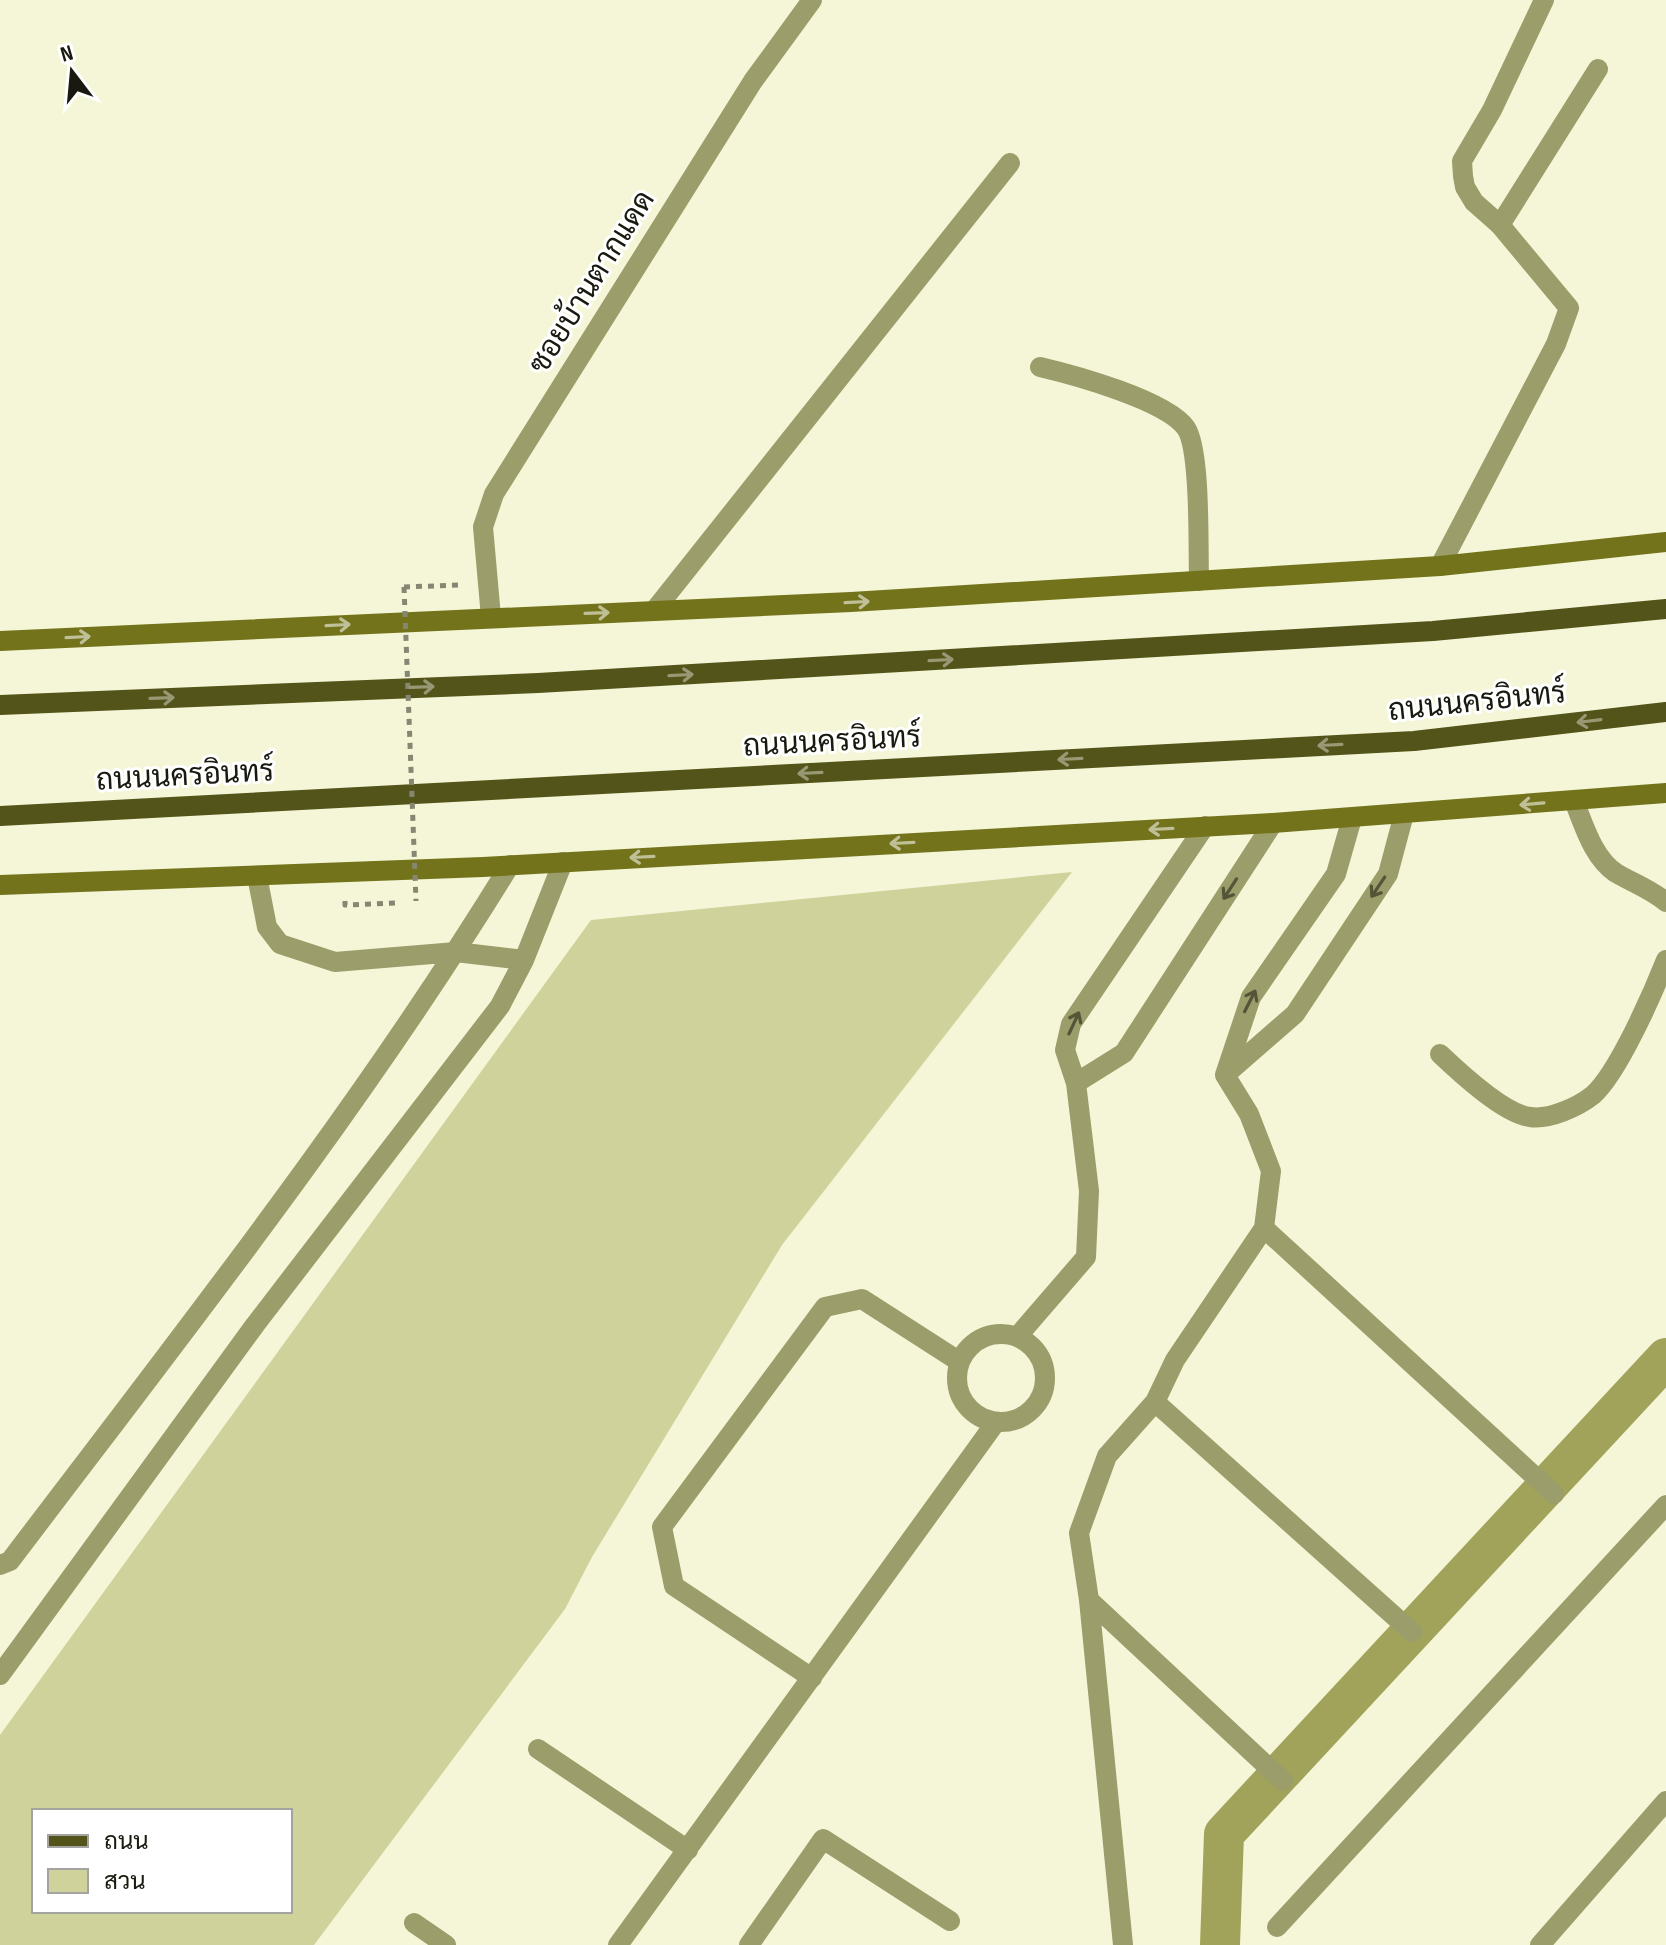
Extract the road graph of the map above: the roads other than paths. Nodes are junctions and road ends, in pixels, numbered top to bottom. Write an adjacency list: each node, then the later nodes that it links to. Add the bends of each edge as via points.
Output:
1 (812, 0): 12 (street, ซอยบ้านตากแดด, via 753,81 494,494 483,527)
2 (1544, 0): 5 (street, via 1462,161 1465,187)
3 (1598, 69): 5 (street)
4 (1010, 163): 11 (street)
5 (1500, 225): 8 (street, via 1569,308 1556,344)
6 (1040, 367): 9 (street, via 1153,403 1186,428 1197,474)
7 (1666, 542): 8 (main road)
8 (1440, 566): 9 (main road)
9 (1199, 581): 11 (main road, one-way to 9)
10 (1666, 609): 14 (main road, one-way to 10, via 569,681 1433,631)
11 (654, 611): 12 (main road, one-way to 11)
12 (491, 617): 13 (main road, one-way to 12)
13 (0, 641)
14 (0, 705)
15 (1666, 712): 19 (main road, ถนนนครอินทร์, one-way to 19, via 1414,741)
16 (1666, 793): 17 (main road)
17 (1574, 801): 18 (main road, one-way to 18); 27 (street, via 1594,847 1614,872)
18 (1404, 814): 20 (main road); 32 (street, one-way to 32, via 1388,874 1295,1014)
19 (0, 816)
20 (1352, 818): 21 (main road); 32 (street, one-way to 20, via 1251,997 1336,874)
21 (1273, 823): 22 (main road); 33 (street, one-way to 33, via 1124,1053)
22 (1205, 826): 23 (main road, one-way to 23); 33 (street, one-way to 22, via 1065,1050 1071,1024)
23 (563, 862): 24 (main road); 29 (street)
24 (510, 865): 25 (main road); 28 (street)
25 (257, 876): 26 (main road); 28 (street, via 267,927 280,944 335,962)
26 (0, 885)
27 (1666, 902)
28 (456, 952): 29 (street); 41 (street, via 251,1242 10,1561)
29 (524, 960): 44 (street, via 500,1006 255,1325)
30 (1666, 960): 31 (street, via 1622,1056 1593,1094 1561,1113 1530,1117 1496,1101)
31 (1440, 1054)
32 (1225, 1075): 34 (street, via 1249,1114 1271,1171)
33 (1076, 1083): 35 (street, via 1089,1191 1086,1257)
34 (1264, 1228): 37 (street, via 1175,1360); 39 (street)
35 (1017, 1337): 36 (street, via 990,1335 977,1341); 38 (street, via 1039,1354 1043,1395 1023,1416)
36 (960, 1362): 38 (street, via 963,1401 983,1419); 45 (street, via 862,1299 825,1307 662,1527 674,1586)
37 (1155, 1402): 42 (street, via 1107,1456 1079,1533); 43 (street)
38 (996, 1422): 45 (street)
39 (1554, 1494)
40 (1666, 1505): 52 (street)
41 (0, 1565)
42 (1089, 1600): 47 (street); 56 (street)
43 (1412, 1632)
44 (0, 1675)
45 (812, 1678): 49 (street)
46 (538, 1749): 49 (street)
47 (1283, 1781)
48 (1666, 1801): 57 (street)
49 (688, 1850): 54 (street)
50 (950, 1921): 55 (street, via 823,1839)
51 (414, 1923): 53 (street)
52 (1277, 1927)
53 (446, 1945)
54 (618, 1945)
55 (749, 1945)
56 (1123, 1945)
57 (1540, 1945)

